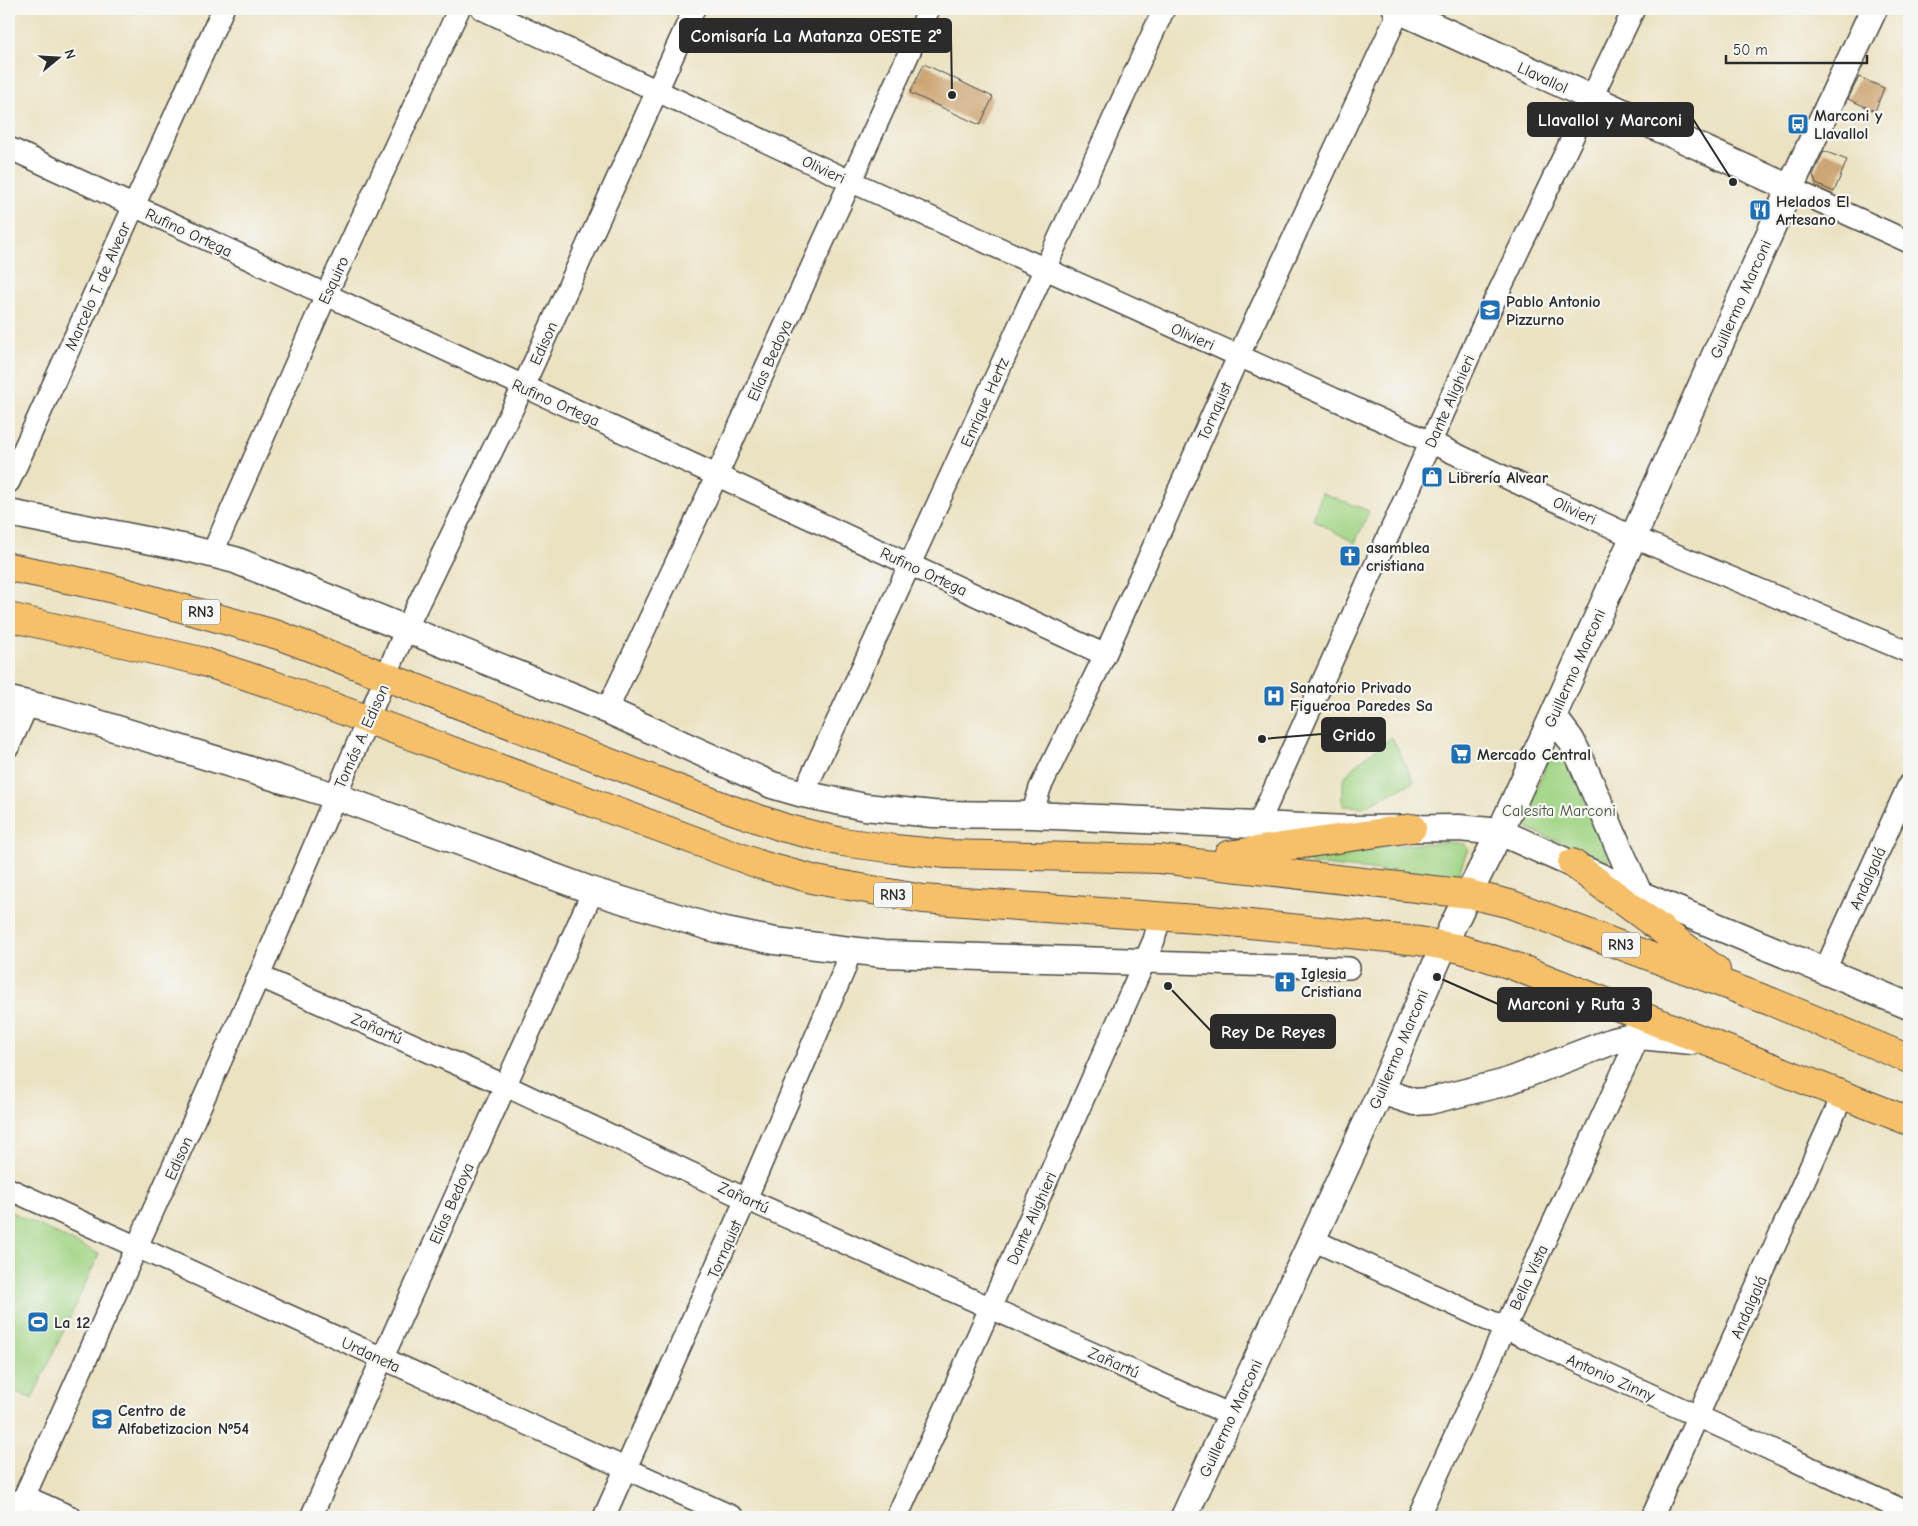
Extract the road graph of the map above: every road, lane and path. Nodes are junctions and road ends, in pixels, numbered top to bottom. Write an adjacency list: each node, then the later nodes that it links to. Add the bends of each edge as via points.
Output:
1 (223, 9): 15 (street, Marcelo T. de Alvear)
2 (459, 9): 18 (street, Esquiro)
3 (482, 9): 10 (street, Olivieri)
4 (694, 9): 10 (street, Edison)
5 (929, 9): 13 (street, Elías Bedoya)
6 (1164, 9): 17 (street, Enrique Hertz)
7 (1398, 9): 11 (street, Llavallol); 19 (street, Tornquist)
8 (1634, 9): 11 (street, Dante Alighieri)
9 (1874, 9): 14 (street, Guillermo Marconi)
10 (656, 91): 13 (street, Olivieri); 20 (street, Edison)
11 (1592, 99): 14 (street, Llavallol); 21 (street, Dante Alighieri)
12 (9, 148): 15 (street, Rufino Ortega)
13 (850, 181): 17 (street, Olivieri); 22 (street, Elías Bedoya)
14 (1790, 188): 16 (street, Llavallol); 25 (street, Guillermo Marconi)
15 (133, 206): 18 (street, Rufino Ortega); 23 (street, Marcelo T. de Alvear)
16 (1909, 242)
17 (1043, 269): 19 (street, Olivieri); 27 (street, Enrique Hertz)
18 (326, 295): 20 (street, Rufino Ortega); 26 (street, Esquiro)
19 (1238, 357): 21 (street, Olivieri); 32 (street, Tornquist)
20 (523, 387): 22 (street, Rufino Ortega); 30 (street, Edison)
21 (1430, 442): 25 (street, Olivieri); 43 (street, Dante Alighieri)
22 (717, 475): 27 (street, Rufino Ortega); 35 (street, Elías Bedoya)
23 (9, 482)
24 (9, 513): 26 (street)
25 (1633, 537): 31 (street, Olivieri); 36 (street, Guillermo Marconi)
26 (212, 554): 30 (street, via 235,560)
27 (911, 565): 32 (street, Rufino Ortega); 40 (street, Enrique Hertz)
28 (9, 567): 33 (highway, RN3, via 187,608 278,635)
29 (9, 617): 37 (highway, RN3, via 201,661)
30 (406, 629): 33 (street, Edison); 35 (street)
31 (1909, 652)
32 (1105, 655): 42 (street, Tornquist, via 1040,788)
33 (388, 675): 37 (street, Tomás A. Edison); 46 (highway, RN3, via 730,809 784,828 842,842 946,854)
34 (18, 702): 38 (street); 41 (street, via 62,712)
35 (607, 710): 40 (street, via 748,775)
36 (1553, 716): 45 (street, Guillermo Marconi); 50 (street, via 1579,756)
37 (367, 721): 41 (street, Tomás A. Edison); 51 (highway, RN3, via 761,865 816,880 923,899)
38 (9, 746)
39 (1909, 784): 56 (street, Andalgalá)
40 (803, 794): 42 (street, via 902,812)
41 (335, 796): 48 (street); 57 (street, Edison)
42 (1032, 815): 43 (street)
43 (1258, 824): 44 (street, via 1347,829)
44 (1412, 828): 45 (street); 46 (highway, via 1257,852)
45 (1500, 832): 47 (street); 49 (street, Guillermo Marconi)
46 (1160, 859): 49 (highway, RN3)
47 (1572, 863): 50 (street); 58 (highway, RN3, via 1684,948)
48 (593, 891): 53 (street, via 716,929 775,941); 63 (street, Elías Bedoya)
49 (1469, 894): 52 (street, Guillermo Marconi); 58 (highway, RN3, via 1510,904)
50 (1639, 894): 56 (street)
51 (1160, 917): 52 (highway, RN3); 54 (street, Dante Alighieri)
52 (1444, 944): 61 (highway, RN3, via 1500,960); 64 (street, Guillermo Marconi)
53 (850, 950): 54 (street, via 884,954); 68 (street, Tornquist)
54 (1144, 962): 55 (street); 71 (street, Dante Alighieri)
55 (1349, 968)
56 (1824, 972): 59 (street)
57 (259, 976): 63 (street, Zañartú); 70 (street, Edison)
58 (1772, 1002): 62 (highway, RN3)
59 (1909, 1006)
60 (1639, 1036): 61 (street); 64 (street, via 1591,1048 1503,1083 1429,1101 1414,1102); 72 (street, Bella Vista)
61 (1707, 1042): 65 (highway, RN3)
62 (1909, 1059)
63 (504, 1085): 68 (street, Zañartú); 73 (street, Elías Bedoya)
64 (1380, 1091): 69 (street, Guillermo Marconi)
65 (1840, 1094): 66 (highway, RN3); 75 (street, Andalgalá, via 1837,1108)
66 (1909, 1121)
67 (9, 1189): 70 (street, Urdaneta)
68 (746, 1199): 71 (street, Zañartú); 76 (street, Tornquist)
69 (1312, 1240): 72 (street, Antonio Zinny); 74 (street, Guillermo Marconi)
70 (138, 1248): 73 (street, Urdaneta); 77 (street, Edison)
71 (992, 1307): 74 (street, Zañartú); 84 (street, Dante Alighieri)
72 (1504, 1329): 75 (street, Antonio Zinny); 86 (street, Bella Vista)
73 (381, 1359): 76 (street, Urdaneta); 81 (street, Elías Bedoya)
74 (1232, 1415): 85 (street, Guillermo Marconi)
75 (1699, 1415): 78 (street, Antonio Zinny); 87 (street, Andalgalá)
76 (626, 1469): 82 (street, Tornquist); 83 (street, Urdaneta)
77 (24, 1496): 79 (street, Edison); 80 (street)
78 (1909, 1513)
79 (15, 1517)
80 (71, 1517)
81 (311, 1517)
82 (604, 1517)
83 (733, 1517)
84 (897, 1517)
85 (1184, 1517)
86 (1418, 1517)
87 (1652, 1517)

